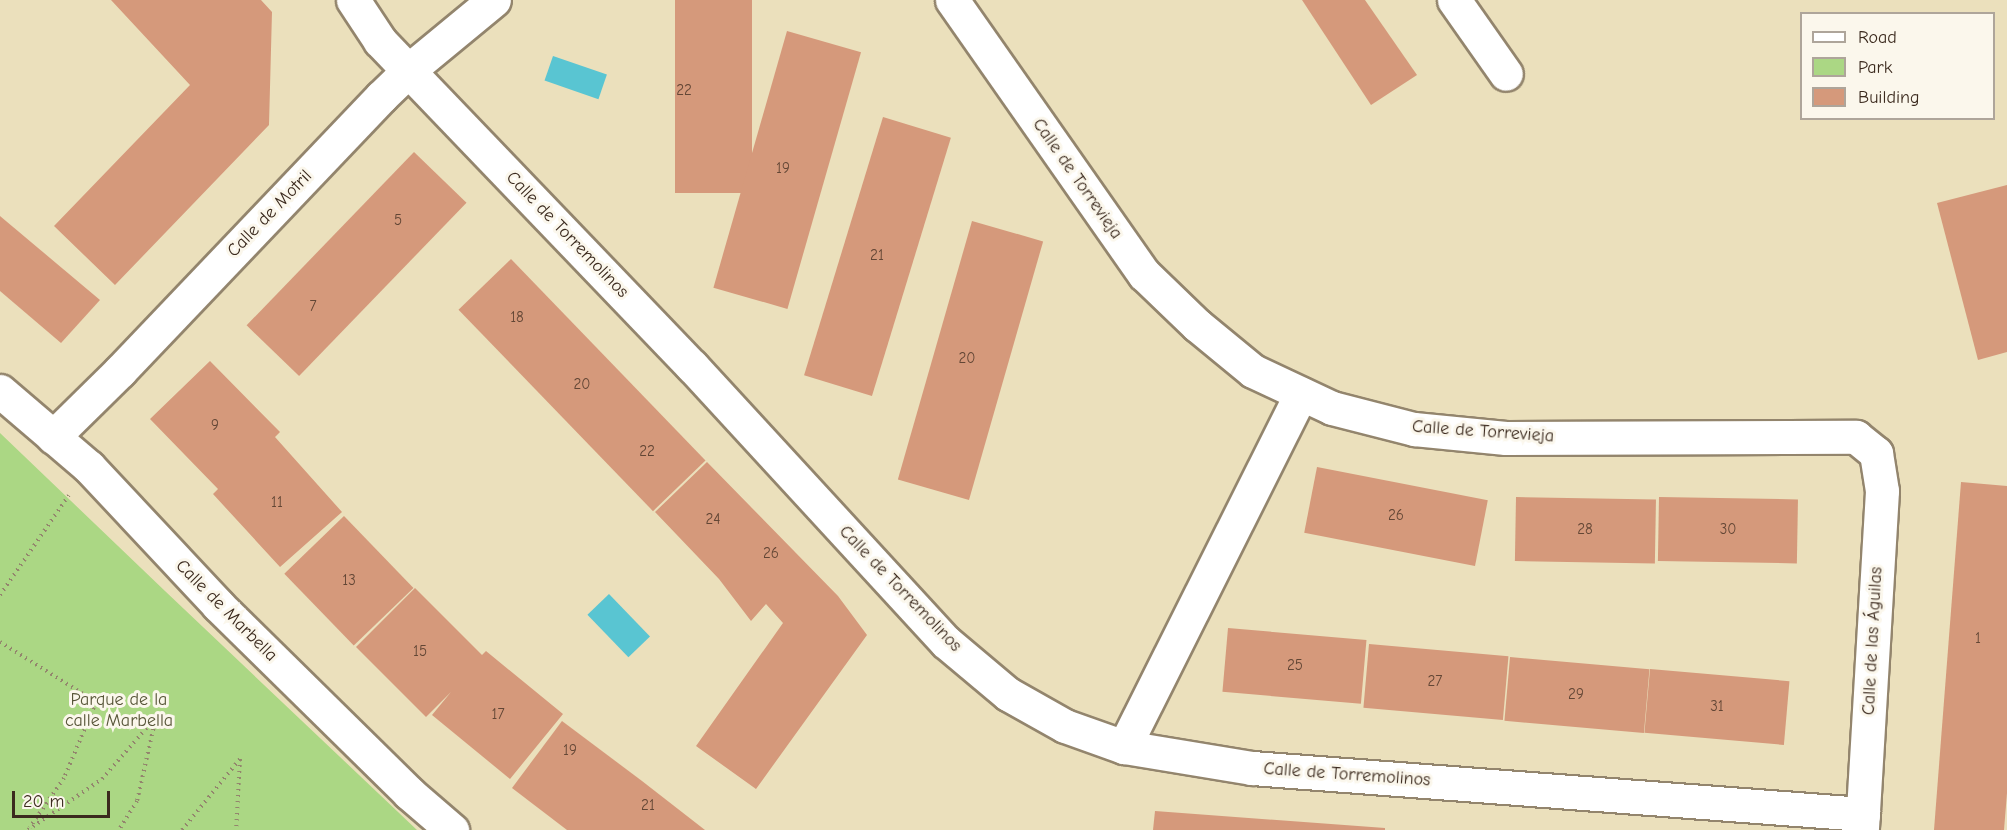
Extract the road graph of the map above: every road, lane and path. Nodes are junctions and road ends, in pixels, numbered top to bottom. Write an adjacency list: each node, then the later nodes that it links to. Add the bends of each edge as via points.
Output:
1 (353, 0): 5 (street, Calle de Torremolinos, via 380,41)
2 (494, 0): 5 (street, Calle de Motril)
3 (952, 0): 8 (street, Calle de Torrevieja, via 1144,274 1253,372)
4 (1454, 0): 6 (street)
5 (409, 70): 9 (street, Calle de Motril); 14 (street, Calle de Torremolinos, via 692,366 946,642 1008,694 1065,726)
6 (1506, 74)
7 (0, 391): 9 (street, Calle de Marbella)
8 (1301, 394): 10 (street, Calle de Torrevieja, via 1332,408 1414,429 1506,438 1856,438); 14 (street)
9 (53, 437): 11 (street, Calle de Marbella)
10 (1876, 453): 15 (street, Calle de las Águilas, via 1882,491)
11 (88, 467): 12 (path); 20 (street, Calle de Marbella, via 218,605 409,793)
12 (0, 595)
13 (0, 642): 16 (path, via 96,702 64,778)
14 (1124, 747): 15 (street, Calle de Torremolinos, via 1252,768)
15 (1862, 822)
16 (28, 830): 17 (path, via 102,779 156,717 137,801)
17 (119, 830)
18 (182, 830): 19 (path, via 240,759)
19 (236, 830)
20 (452, 830)

